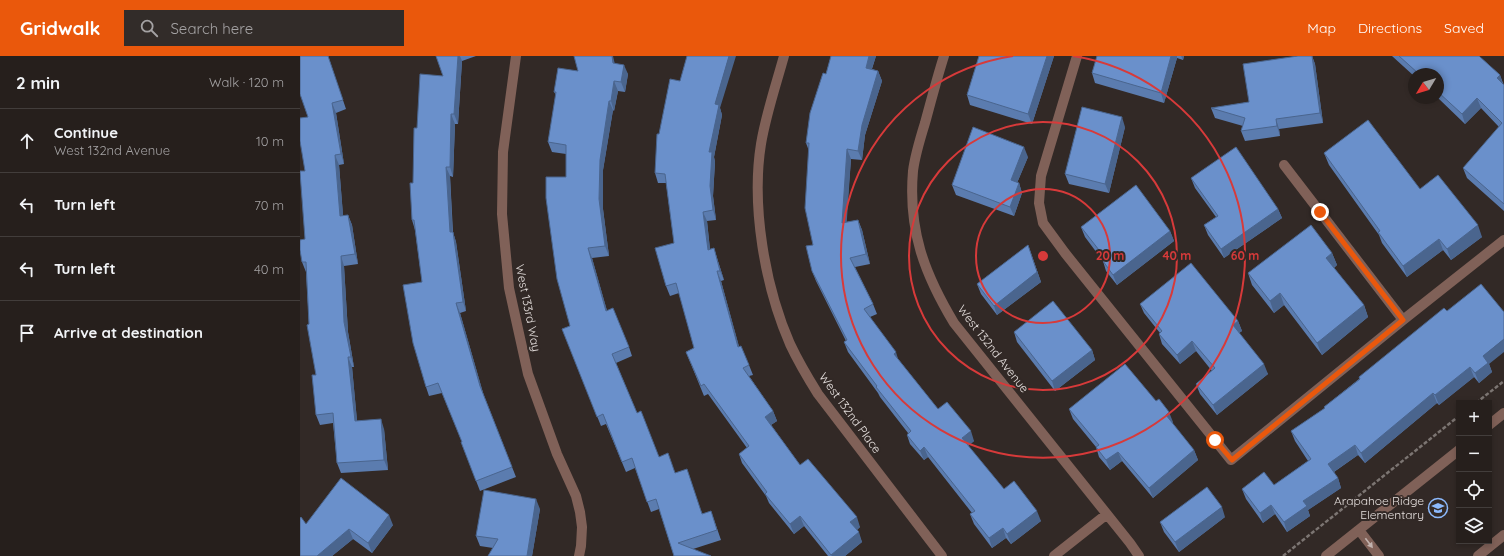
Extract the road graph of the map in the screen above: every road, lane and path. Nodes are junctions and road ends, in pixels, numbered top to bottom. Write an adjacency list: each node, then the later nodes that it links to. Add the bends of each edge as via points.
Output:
1 (516, 56): 17 (street, West 133rd Way, via 503,152 502,214 509,288 528,374 579,506 582,527)
2 (784, 56): 18 (street, West 132nd Place, via 761,145 758,203 768,274 778,309 790,343 818,394)
3 (944, 56): 14 (street, West 132nd Avenue, via 914,170 912,208 922,258 938,296 954,323)
4 (1077, 56): 7 (street, via 1041,176 1039,203 1044,223 1064,253 1232,460)
5 (1284, 165): 7 (street)
6 (1504, 240): 7 (street)
7 (1403, 320)
8 (1504, 381): 9 (path)
9 (1480, 400)
10 (1504, 413): 12 (street)
11 (1456, 418): 21 (path)
12 (1492, 423)
13 (1456, 452): 15 (street)
14 (1107, 514): 19 (street); 20 (street, West 132nd Avenue)
15 (1359, 530): 22 (street); 23 (street, one-way to 23)
16 (1504, 535): 24 (street)
17 (580, 556)
18 (942, 556)
19 (1054, 556)
20 (1139, 556)
21 (1283, 556)
22 (1326, 556)
23 (1379, 556)
24 (1478, 556)

